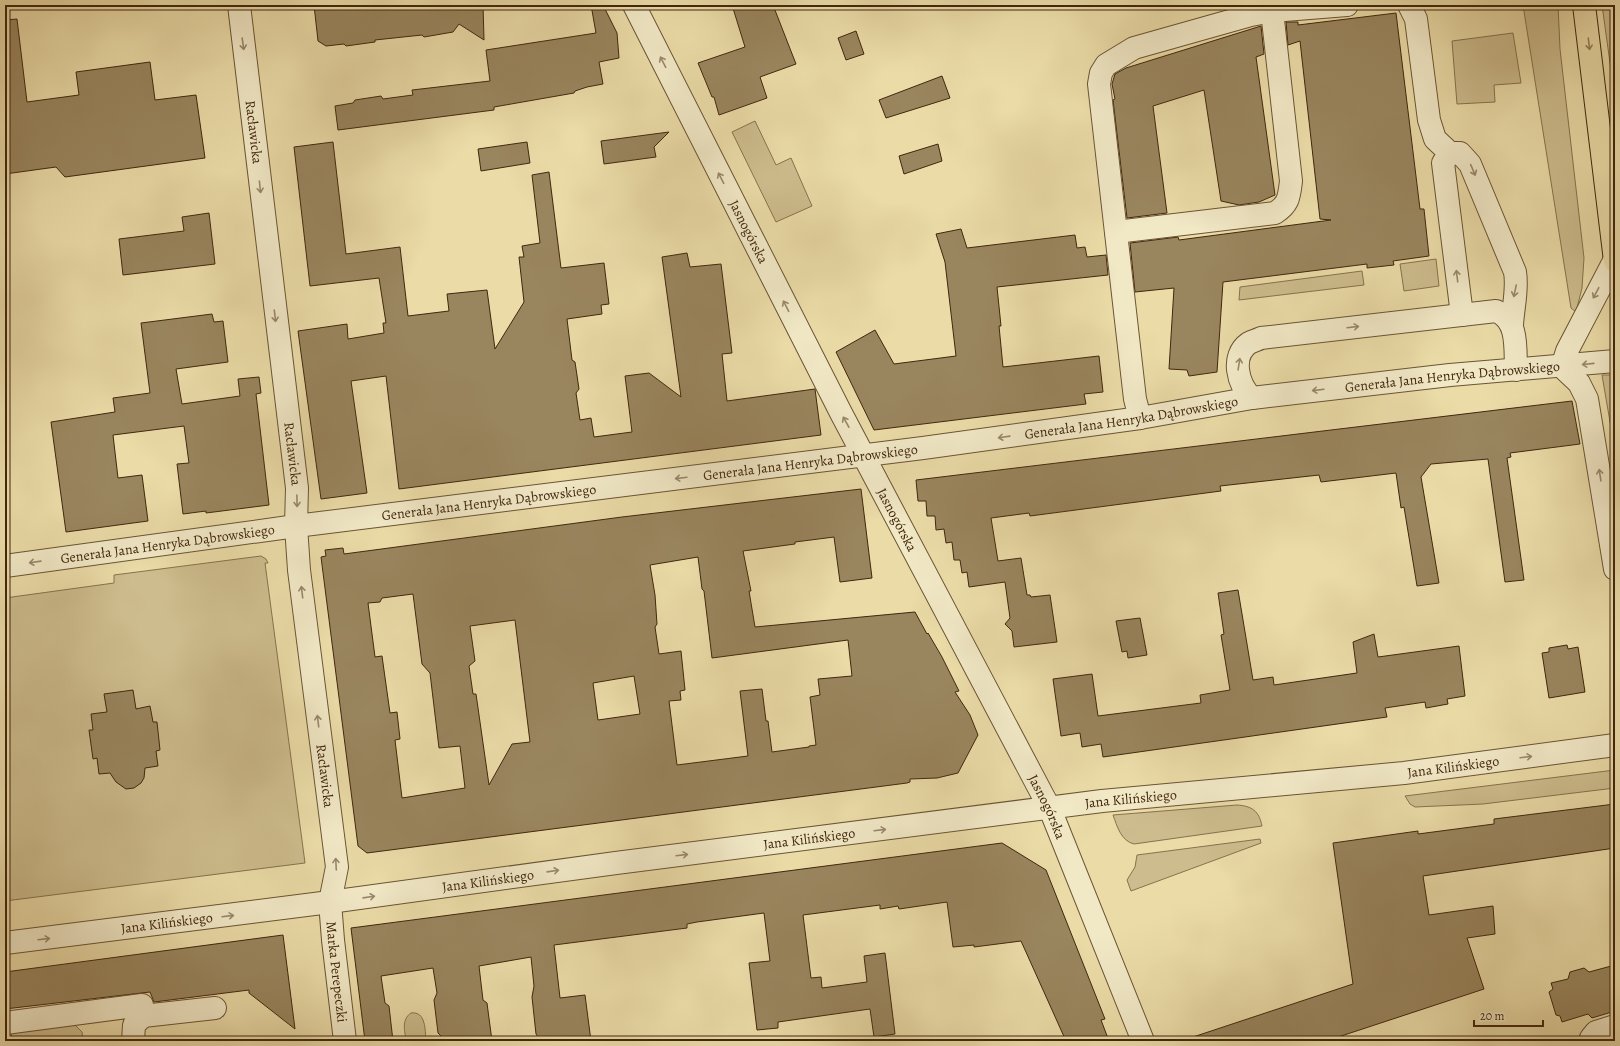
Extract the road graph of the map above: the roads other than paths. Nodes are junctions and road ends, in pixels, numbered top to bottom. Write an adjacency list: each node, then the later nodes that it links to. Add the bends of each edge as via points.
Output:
1 (239, 5): 18 (street, Racławicka, one-way to 18, via 296,488)
2 (634, 5): 17 (street, Jasnogórska, one-way to 2)
3 (1347, 5): 6 (street)
4 (1409, 5): 7 (street, via 1416,19 1429,120 1435,139)
5 (1584, 5): 9 (main road, one-way to 9)
6 (1272, 11): 8 (street, via 1134,48 1106,65 1099,84); 8 (street, via 1291,181 1284,207 1275,213)
7 (1450, 153): 10 (street, one-way to 7, via 1443,163); 11 (street, one-way to 11, via 1460,153 1470,164 1515,272 1517,283)
8 (1116, 232): 16 (street, via 1135,400)
9 (1615, 260): 13 (street, one-way to 13, via 1567,351)
10 (1462, 315): 11 (street, via 1496,311 1504,314); 15 (street, one-way to 10, via 1244,391 1238,371 1241,351 1261,338)
11 (1512, 325): 14 (street)
12 (1615, 361): 13 (street, Generała Jana Henryka Dąbrowskiego, one-way to 13)
13 (1562, 367): 14 (street, Generała Jana Henryka Dąbrowskiego); 20 (street, one-way to 13, via 1587,399 1579,383)
14 (1516, 370): 15 (street, Generała Jana Henryka Dąbrowskiego, one-way to 15)
15 (1252, 398): 16 (street, Generała Jana Henryka Dąbrowskiego)
16 (1140, 418): 17 (street, Generała Jana Henryka Dąbrowskiego, one-way to 17)
17 (865, 456): 18 (street, Generała Jana Henryka Dąbrowskiego, one-way to 18); 22 (street, Jasnogórska)
18 (296, 526): 19 (street, Generała Jana Henryka Dąbrowskiego, one-way to 19); 23 (street, Racławicka, one-way to 18, via 337,867 299,570)
19 (5, 566)
20 (1615, 569)
21 (1614, 745): 22 (street, Jana Kilińskiego, one-way to 21, via 1404,773)
22 (1050, 809): 23 (street, Jana Kilińskiego, one-way to 22, via 616,863); 31 (street, Jasnogórska)
23 (330, 902): 24 (street, Jana Kilińskiego, one-way to 23); 30 (street, Marka Perepeczki)
24 (5, 944)
25 (215, 1008): 26 (street)
26 (144, 1016): 27 (street, via 142,1005); 29 (street, via 134,1025)
27 (5, 1023)
28 (1615, 1026): 32 (street, via 1596,1032 1591,1038)
29 (133, 1041)
30 (345, 1041)
31 (1143, 1041)
32 (1592, 1041)

